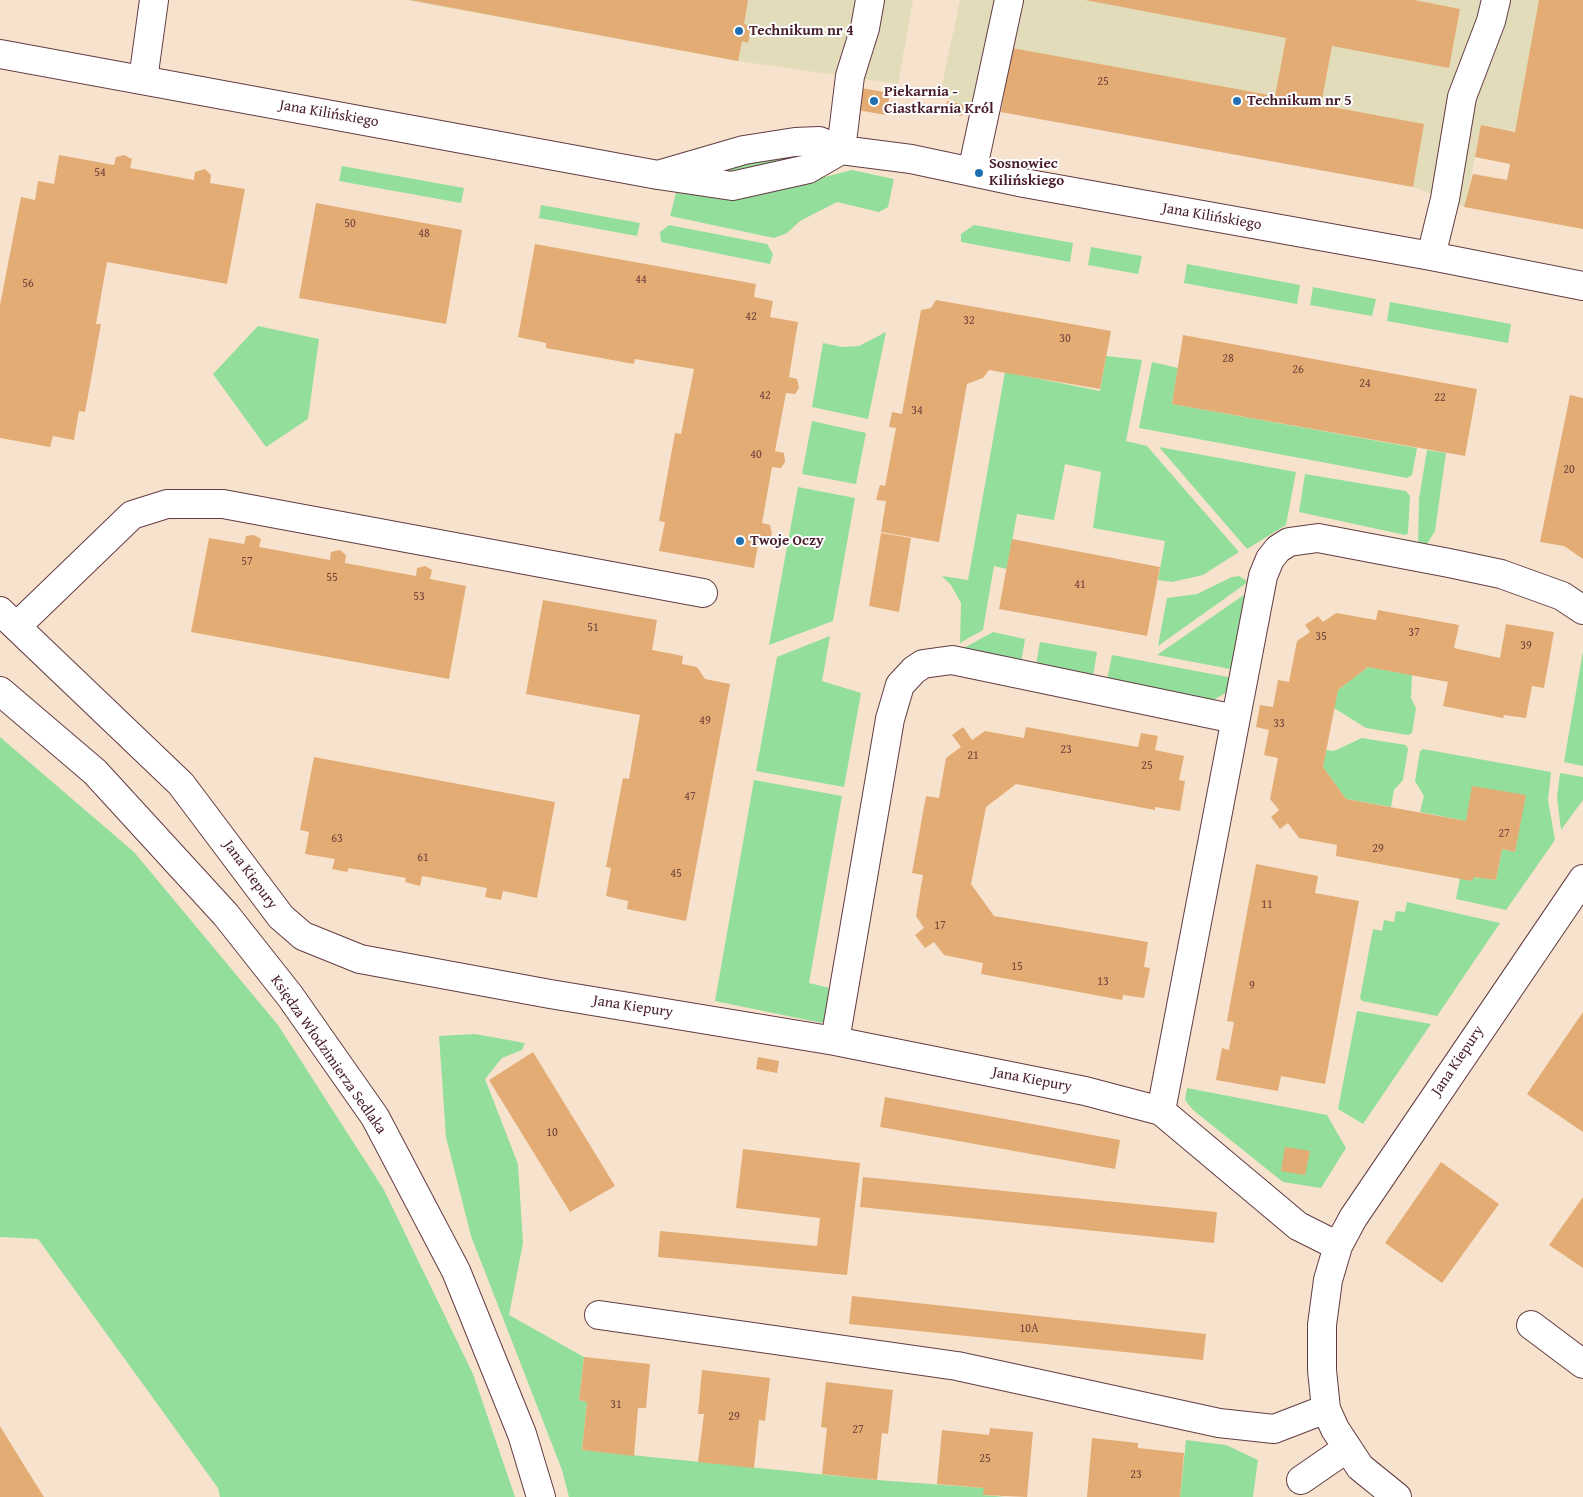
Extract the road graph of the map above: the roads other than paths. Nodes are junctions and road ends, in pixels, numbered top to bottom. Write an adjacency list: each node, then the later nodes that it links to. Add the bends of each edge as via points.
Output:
1 (154, 0): 6 (street)
2 (870, 0): 7 (street, via 850,76)
3 (1009, 0): 8 (street)
4 (1496, 0): 9 (street, via 1462,97)
5 (0, 54): 6 (street, Jana Kilińskiego)
6 (143, 80): 7 (street, Jana Kilińskiego, via 732,186 808,169)
7 (841, 150): 8 (street, Jana Kilińskiego, via 911,159)
8 (972, 172): 9 (street, Jana Kilińskiego)
9 (1431, 256): 10 (street, Jana Kilińskiego)
10 (1583, 286)
11 (702, 593): 13 (street, via 223,504 167,504 132,515)
12 (1583, 610): 15 (street, via 1562,596 1501,574 1318,538 1290,542 1278,549 1263,576)
13 (9, 619): 17 (street, Jana Kiepury, via 181,784 281,917 303,936 370,960 550,994)
14 (0, 691): 26 (street, Księdza Włodzimierza Sedlaka, via 96,772 226,915 290,996 375,1116 456,1270 522,1434)
15 (1235, 719): 17 (street, via 952,660 924,664 914,670 900,685 890,719); 18 (street)
16 (1583, 879): 19 (street, Jana Kiepury, via 1353,1218)
17 (835, 1041): 18 (street, Jana Kiepury, via 1085,1091)
18 (1161, 1111): 19 (street, Jana Kiepury, via 1298,1226)
19 (1338, 1246): 23 (street, Jana Kiepury, via 1328,1280 1322,1326)
20 (599, 1315): 23 (street, via 957,1366 1219,1423 1274,1429)
21 (1531, 1325): 22 (street)
22 (1583, 1364)
23 (1326, 1409): 24 (street, Jana Kiepury)
24 (1346, 1449): 25 (street); 27 (street, Jana Kiepury, via 1360,1467)
25 (1302, 1480)
26 (541, 1497)
27 (1397, 1497)

